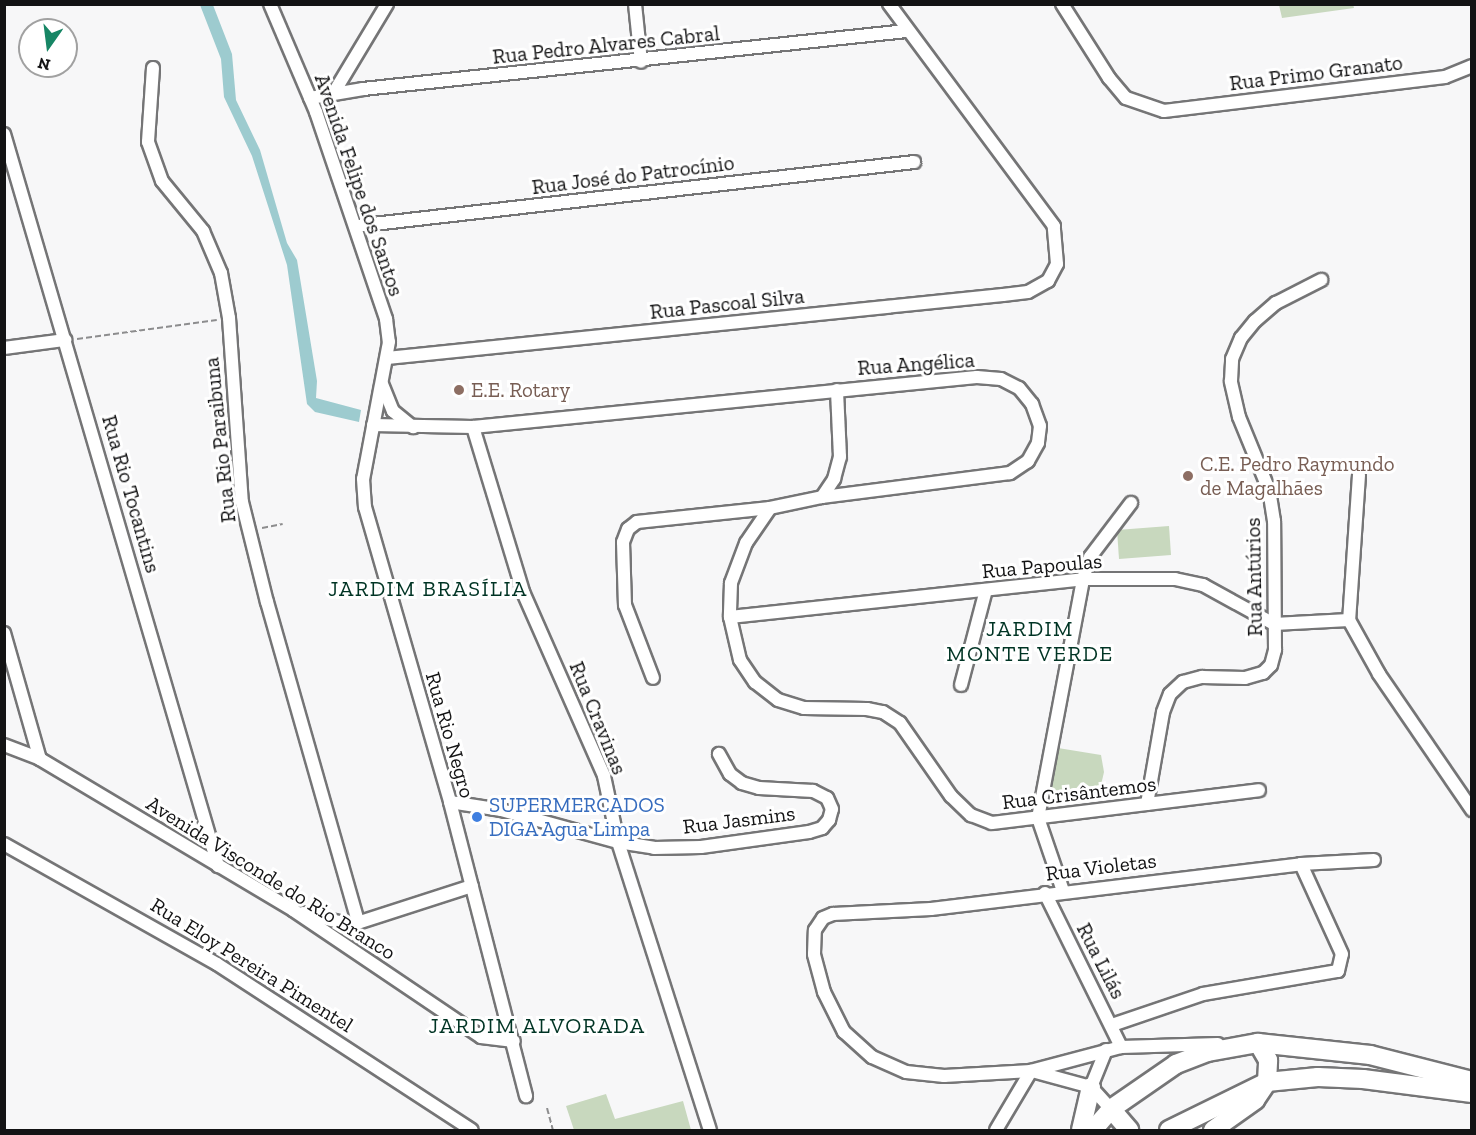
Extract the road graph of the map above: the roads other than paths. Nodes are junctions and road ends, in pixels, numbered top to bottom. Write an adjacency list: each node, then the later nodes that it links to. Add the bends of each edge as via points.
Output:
1 (270, 4): 11 (street, Avenida Felipe dos Santos)
2 (387, 4): 10 (street)
3 (635, 4): 7 (street)
4 (889, 4): 6 (street)
5 (1062, 4): 8 (street, Rua Primo Granato, via 1108,78 1126,98 1164,111 1445,77)
6 (907, 31): 7 (street, Rua Pedro Alvares Cabral); 18 (street, Rua Pascoal Silva, via 1054,226 1057,264 1048,281 1028,292 1011,294)
7 (641, 62): 10 (street, Rua Pedro Alvares Cabral)
8 (1472, 66)
9 (153, 68): 53 (street, Rua Rio Paraibuna, via 148,142 162,181 203,231 221,273 229,318 242,502)
10 (333, 94): 11 (street, Rua Pedro Alvares Cabral)
11 (310, 98): 14 (street, Avenida Felipe dos Santos)
12 (4, 134): 16 (street, Rua Rio Tocantins)
13 (914, 162): 14 (street, Rua José do Patrocínio)
14 (356, 226): 18 (street, Avenida Felipe dos Santos, via 386,320)
15 (1321, 279): 32 (street, Rua Antúrios, via 1276,303 1255,321 1240,338 1232,359 1231,381 1239,417 1269,490 1274,521)
16 (65, 340): 17 (street); 48 (street, Rua Rio Tocantins)
17 (4, 348)
18 (387, 358): 19 (street, Avenida Felipe dos Santos)
19 (382, 383): 21 (street, Rua Rio Negro); 23 (street, via 393,411)
20 (837, 390): 22 (street, Rua Angélica); 25 (street, via 840,457 834,479); 25 (street, Rua Angélica, via 977,377 1001,380 1018,388 1032,404 1040,426 1038,443 1028,460 1010,473)
21 (373, 425): 23 (street, Rua Angélica); 40 (street, Rua Rio Negro, via 363,479 365,507)
22 (473, 427): 23 (street, Rua Angélica); 44 (street, Rua Cravinas, via 523,592 604,776)
23 (414, 428)
24 (1359, 475): 31 (street)
25 (822, 497): 27 (street, Rua Angélica)
26 (1131, 503): 28 (street, via 1101,540)
27 (770, 508): 30 (street, Rua Crisântemos, via 746,543 731,583); 34 (street, Rua Angélica, via 636,522 628,529 623,542 625,605)
28 (1083, 579): 29 (street, Rua Papoulas); 32 (street, Rua Papoulas, via 1175,579 1203,585); 43 (street)
29 (986, 590): 30 (street, Rua Papoulas); 35 (street)
30 (730, 617): 43 (street, Rua Crisântemos, via 740,660 755,682 778,700 804,708 883,712 900,723 951,796 971,815 992,823)
31 (1349, 621): 32 (street); 42 (street, via 1379,674)
32 (1275, 624): 41 (street, Rua Antúrios, via 1275,650 1271,665 1263,673 1245,678 1202,677 1183,682 1170,694 1163,712)
33 (4, 633): 38 (street)
34 (653, 678)
35 (961, 686)
36 (4, 745): 38 (street, Avenida Visconde do Rio Branco)
37 (719, 754): 44 (street, Rua Jasmins, via 730,774 742,783 759,788 813,791 826,798 832,809 822,828 701,847 654,848)
38 (40, 759): 48 (street, Avenida Visconde do Rio Branco)
39 (1259, 790): 41 (street, Rua Crisântemos)
40 (450, 802): 44 (street, Rua Jasmins, via 534,818); 49 (street, Rua Rio Negro)
41 (1147, 804): 43 (street, Rua Crisântemos)
42 (1472, 810)
43 (1038, 818): 50 (street)
44 (618, 842): 68 (street, Rua Cravinas)
45 (4, 844): 67 (street, Rua Eloy Pereira Pimentel, via 217,964)
46 (1374, 860): 47 (street, Rua Violetas)
47 (1301, 864): 50 (street, Rua Violetas); 55 (street, via 1340,947 1342,963 1330,974 1203,994)
48 (218, 866): 52 (street, Avenida Visconde do Rio Branco)
49 (472, 886): 53 (street); 56 (street, Rua Rio Negro)
50 (1063, 891): 51 (street, Rua Violetas)
51 (1045, 893): 55 (street, Rua Lilás); 60 (street, Rua Violetas, via 931,909 834,914 823,918 815,930 814,954 824,992 844,1032 873,1057 906,1072 944,1076)
52 (293, 910): 53 (street); 54 (street, Avenida Visconde do Rio Branco)
53 (354, 924): 54 (street, Rua Rio Paraibuna, via 347,938)
54 (359, 956): 56 (street, Avenida Visconde do Rio Branco, via 482,1037)
55 (1112, 1025): 58 (street, Rua Lilás)
56 (514, 1041): 65 (street, Rua Rio Negro)
57 (1258, 1043): 58 (street); 61 (main road, via 1370,1055); 62 (main road, via 1268,1059); 66 (main road, via 1208,1052 1176,1064)
58 (1121, 1047): 59 (street)
59 (1106, 1050): 60 (street); 63 (street)
60 (1031, 1071): 63 (street); 69 (street)
61 (1472, 1081)
62 (1267, 1082): 64 (main road, via 1318,1077 1363,1079); 73 (main road); 74 (main road, via 1234,1119)
63 (1091, 1087): 66 (street); 70 (main road)
64 (1472, 1094)
65 (526, 1096)
66 (1111, 1109): 71 (main road); 72 (main road)
67 (472, 1131)
68 (710, 1131)
69 (996, 1131)
70 (1081, 1131)
71 (1093, 1131)
72 (1129, 1131)
73 (1169, 1131)
74 (1214, 1131)

